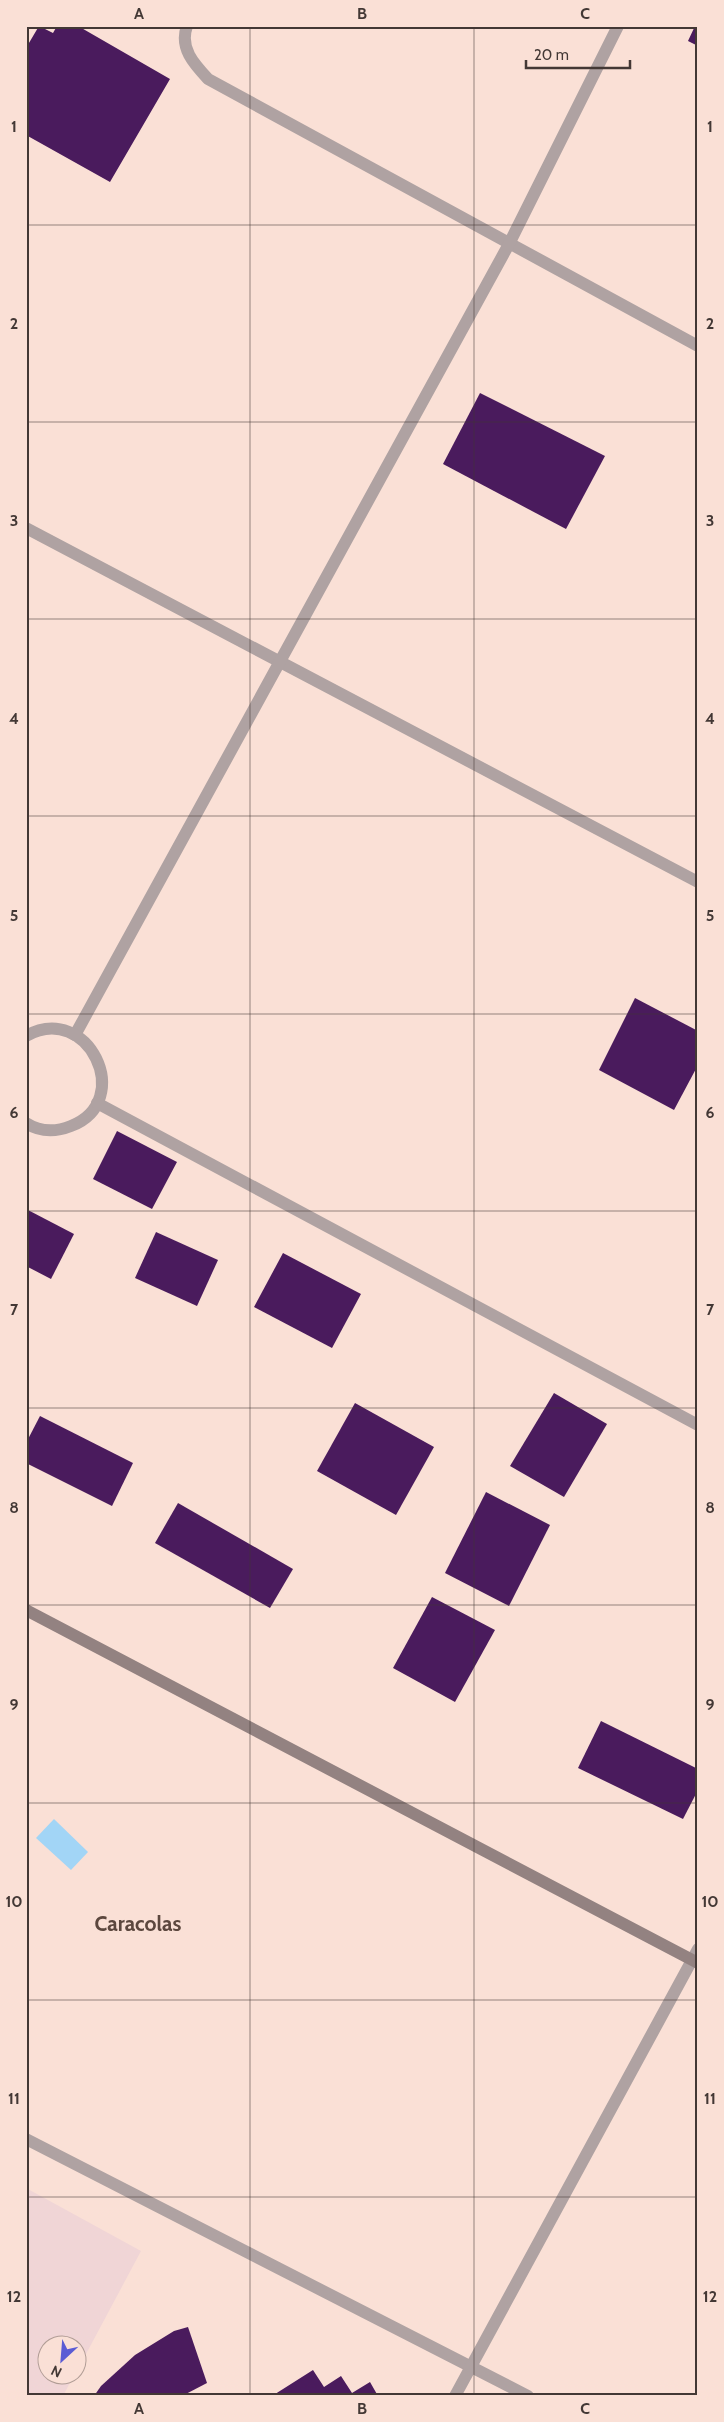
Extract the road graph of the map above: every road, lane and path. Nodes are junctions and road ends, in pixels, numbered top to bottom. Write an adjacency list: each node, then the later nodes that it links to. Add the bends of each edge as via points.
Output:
1 (187, 26): 3 (street, via 187,56 208,79)
2 (618, 26): 3 (street)
3 (509, 244): 4 (street); 6 (street)
4 (698, 346)
5 (26, 528): 6 (street)
6 (279, 661): 7 (street); 8 (street)
7 (698, 882)
8 (75, 1035): 9 (street, via 42,1029); 10 (street, via 98,1059 102,1081)
9 (26, 1036)
10 (97, 1102): 11 (street, via 83,1119 64,1129); 12 (street)
11 (28, 1128)
12 (698, 1425)
13 (26, 1610): 14 (street)
14 (696, 1958): 16 (street)
15 (26, 2139): 16 (street)
16 (471, 2365): 17 (street); 18 (street)
17 (455, 2396)
18 (528, 2396)

